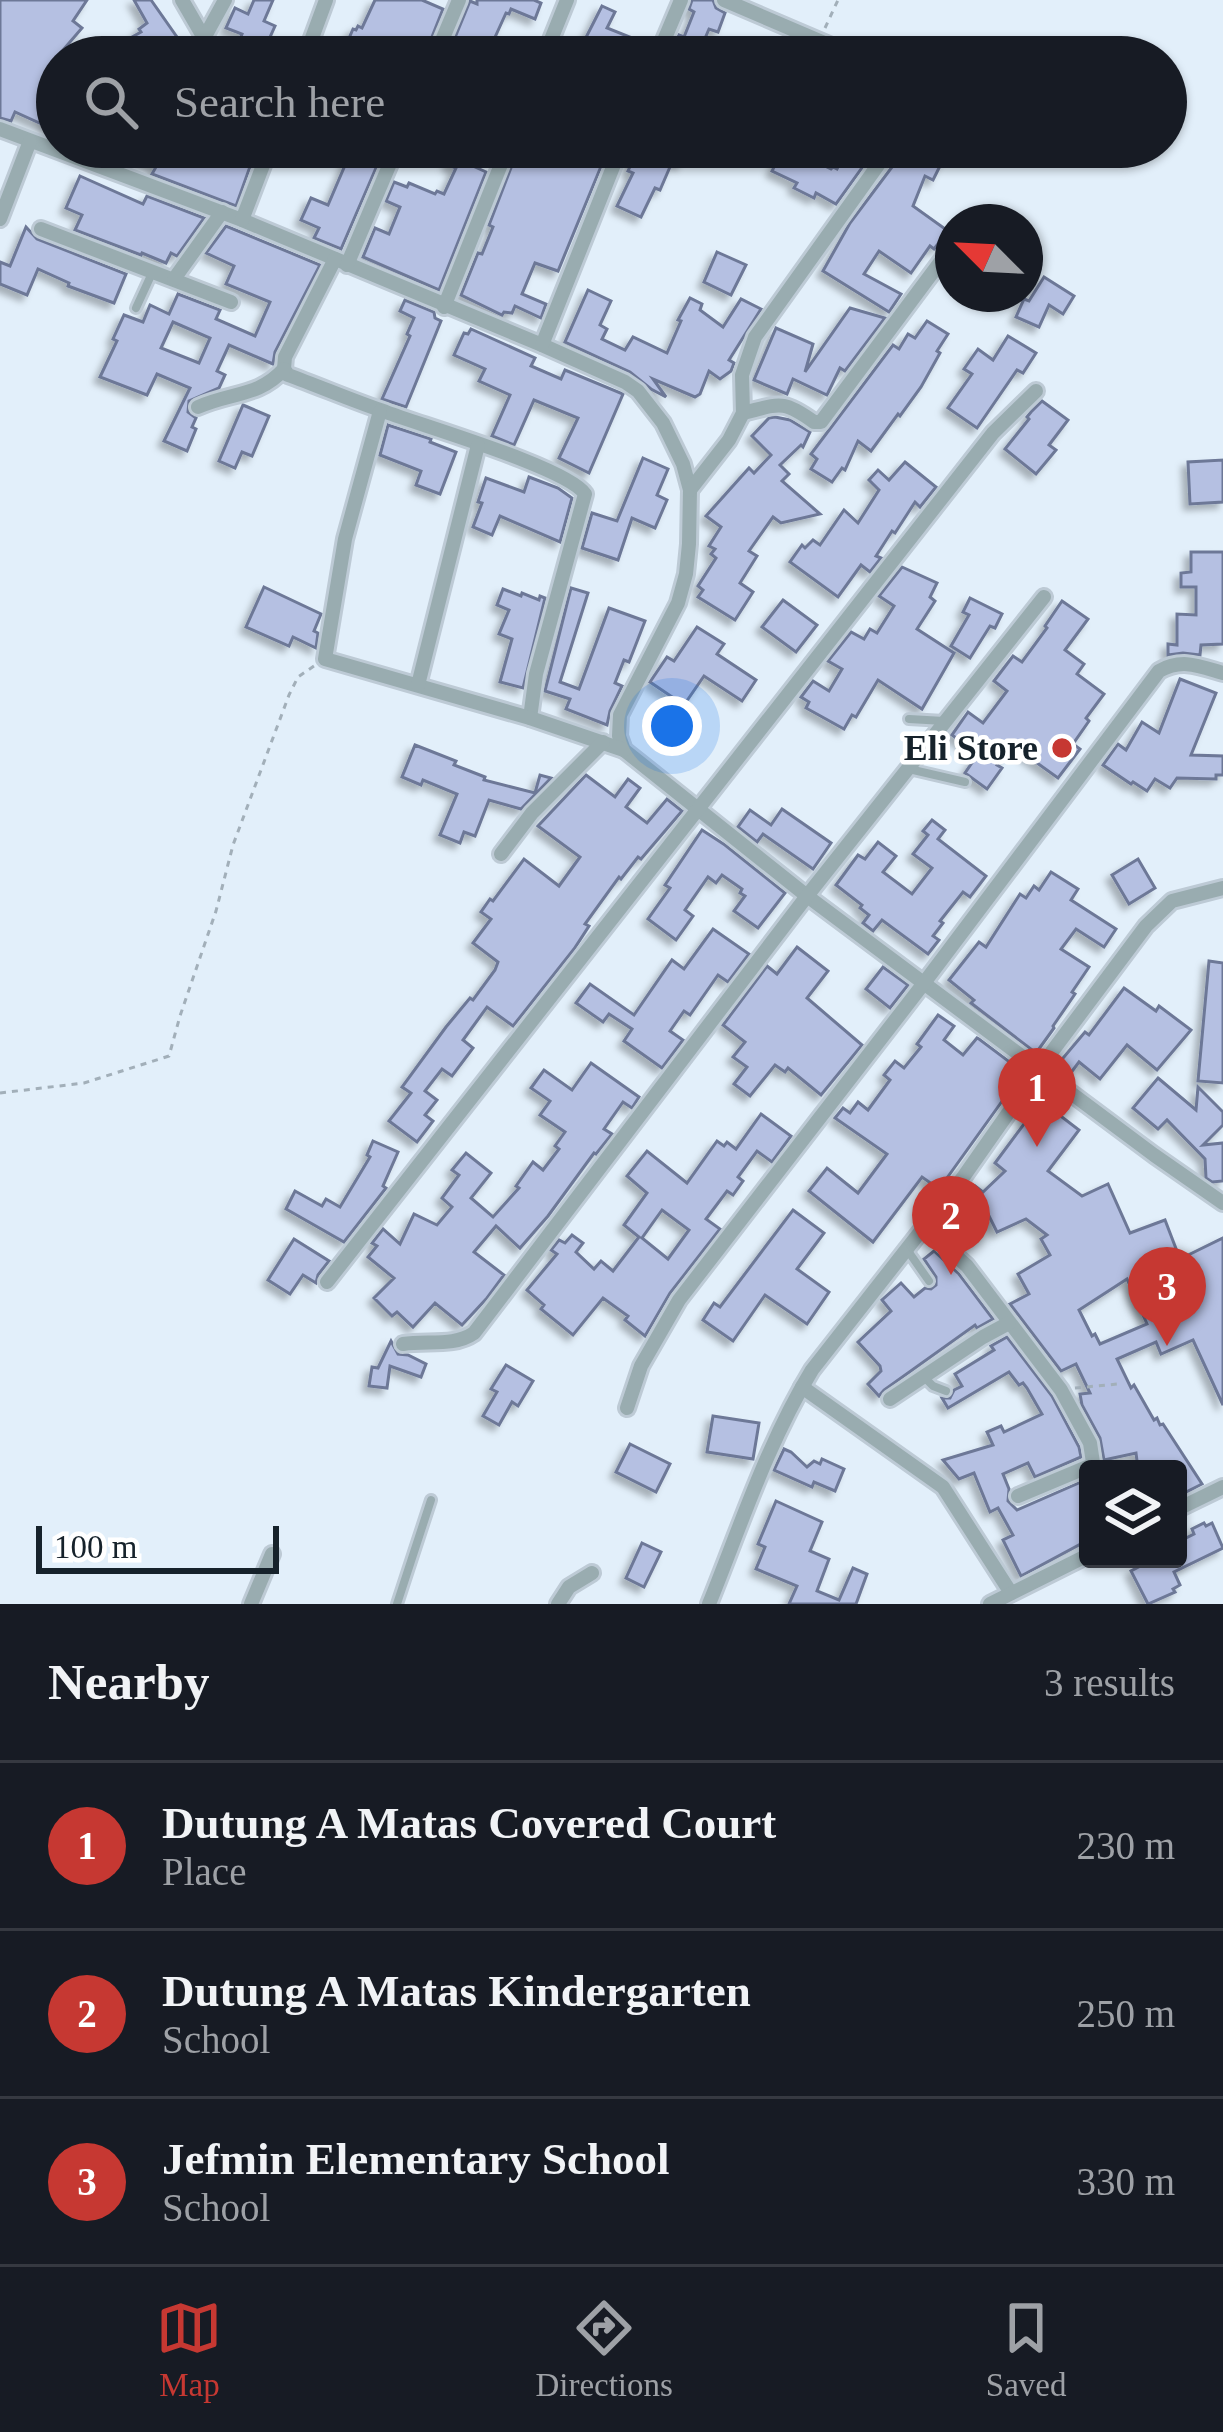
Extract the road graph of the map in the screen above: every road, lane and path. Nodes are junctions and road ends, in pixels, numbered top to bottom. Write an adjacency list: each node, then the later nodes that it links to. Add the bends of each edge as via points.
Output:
1 (182, 0): 10 (street)
2 (326, 0): 12 (street)
3 (459, 0): 13 (street)
4 (567, 0): 14 (street)
5 (680, 0): 15 (street)
6 (724, 0): 16 (street)
7 (838, 0): 17 (path)
8 (225, 2): 9 (lane); 11 (street)
9 (242, 6)
10 (201, 36)
11 (205, 36)
12 (312, 36)
13 (444, 36)
14 (552, 36)
15 (665, 36)
16 (810, 36)
17 (822, 36)
18 (0, 129): 19 (street)
19 (30, 141): 20 (street); 28 (street)
20 (36, 143)
21 (103, 168): 27 (street)
22 (262, 168): 29 (street)
23 (387, 168): 31 (street)
24 (500, 168): 36 (street)
25 (613, 168): 38 (street)
26 (876, 168): 43 (street, via 755,337 742,375)
27 (222, 212): 29 (street); 34 (street)
28 (0, 219)
29 (242, 220): 31 (street)
30 (41, 229): 33 (street)
31 (341, 262): 36 (street); 39 (street)
32 (935, 269): 43 (street, via 821,422 780,404)
33 (153, 271): 34 (street); 37 (lane)
34 (174, 279): 35 (street)
35 (231, 302)
36 (444, 307): 38 (street)
37 (136, 308)
38 (542, 345): 45 (street, via 638,391 663,423)
39 (284, 369): 41 (street, via 258,390); 42 (street)
40 (1036, 391): 57 (street, via 993,433)
41 (198, 407)
42 (380, 410): 44 (street); 47 (street, via 345,539)
43 (743, 413): 45 (street)
44 (478, 445): 49 (street); 50 (street, via 548,470 585,494)
45 (690, 490): 54 (street, via 686,574 620,715)
46 (1044, 597): 52 (street)
47 (326, 658): 49 (street); 63 (path, via 289,694 169,1056 84,1083)
48 (1223, 673): 61 (street, via 1184,662 1160,671)
49 (418, 686): 50 (street)
50 (530, 718): 53 (street)
51 (909, 719): 52 (lane)
52 (946, 721): 55 (street)
53 (603, 742): 54 (street); 58 (street)
54 (624, 750): 57 (street)
55 (908, 769): 56 (lane); 60 (street)
56 (965, 782)
57 (698, 810): 60 (street); 68 (street)
58 (501, 854)
59 (1223, 888): 62 (street, via 1172,901 1146,926)
60 (807, 896): 61 (street); 70 (street, via 474,1333)
61 (924, 983): 62 (street); 77 (street, via 679,1300)
62 (1039, 1070): 64 (street); 65 (street)
63 (0, 1093)
64 (1223, 1203)
65 (925, 1228): 66 (street); 69 (street, via 967,1266)
66 (908, 1251): 67 (lane); 73 (street)
67 (929, 1281)
68 (327, 1282)
69 (1009, 1323): 71 (street); 75 (street)
70 (403, 1343)
71 (923, 1376): 74 (lane); 76 (street)
72 (1118, 1384): 75 (path)
73 (802, 1387): 87 (street, via 938,1482); 91 (street)
74 (946, 1390)
75 (1061, 1390): 78 (street)
76 (890, 1400)
77 (626, 1408)
78 (1092, 1460)
79 (1079, 1472): 81 (street)
80 (1223, 1487): 83 (street)
81 (1018, 1496)
82 (431, 1500): 89 (lane)
83 (1187, 1505)
84 (272, 1554): 88 (street)
85 (1079, 1559): 87 (street)
86 (592, 1573): 90 (street)
87 (1011, 1593): 92 (street)
88 (251, 1604)
89 (397, 1604)
90 (558, 1604)
91 (709, 1604)
92 (990, 1604)

